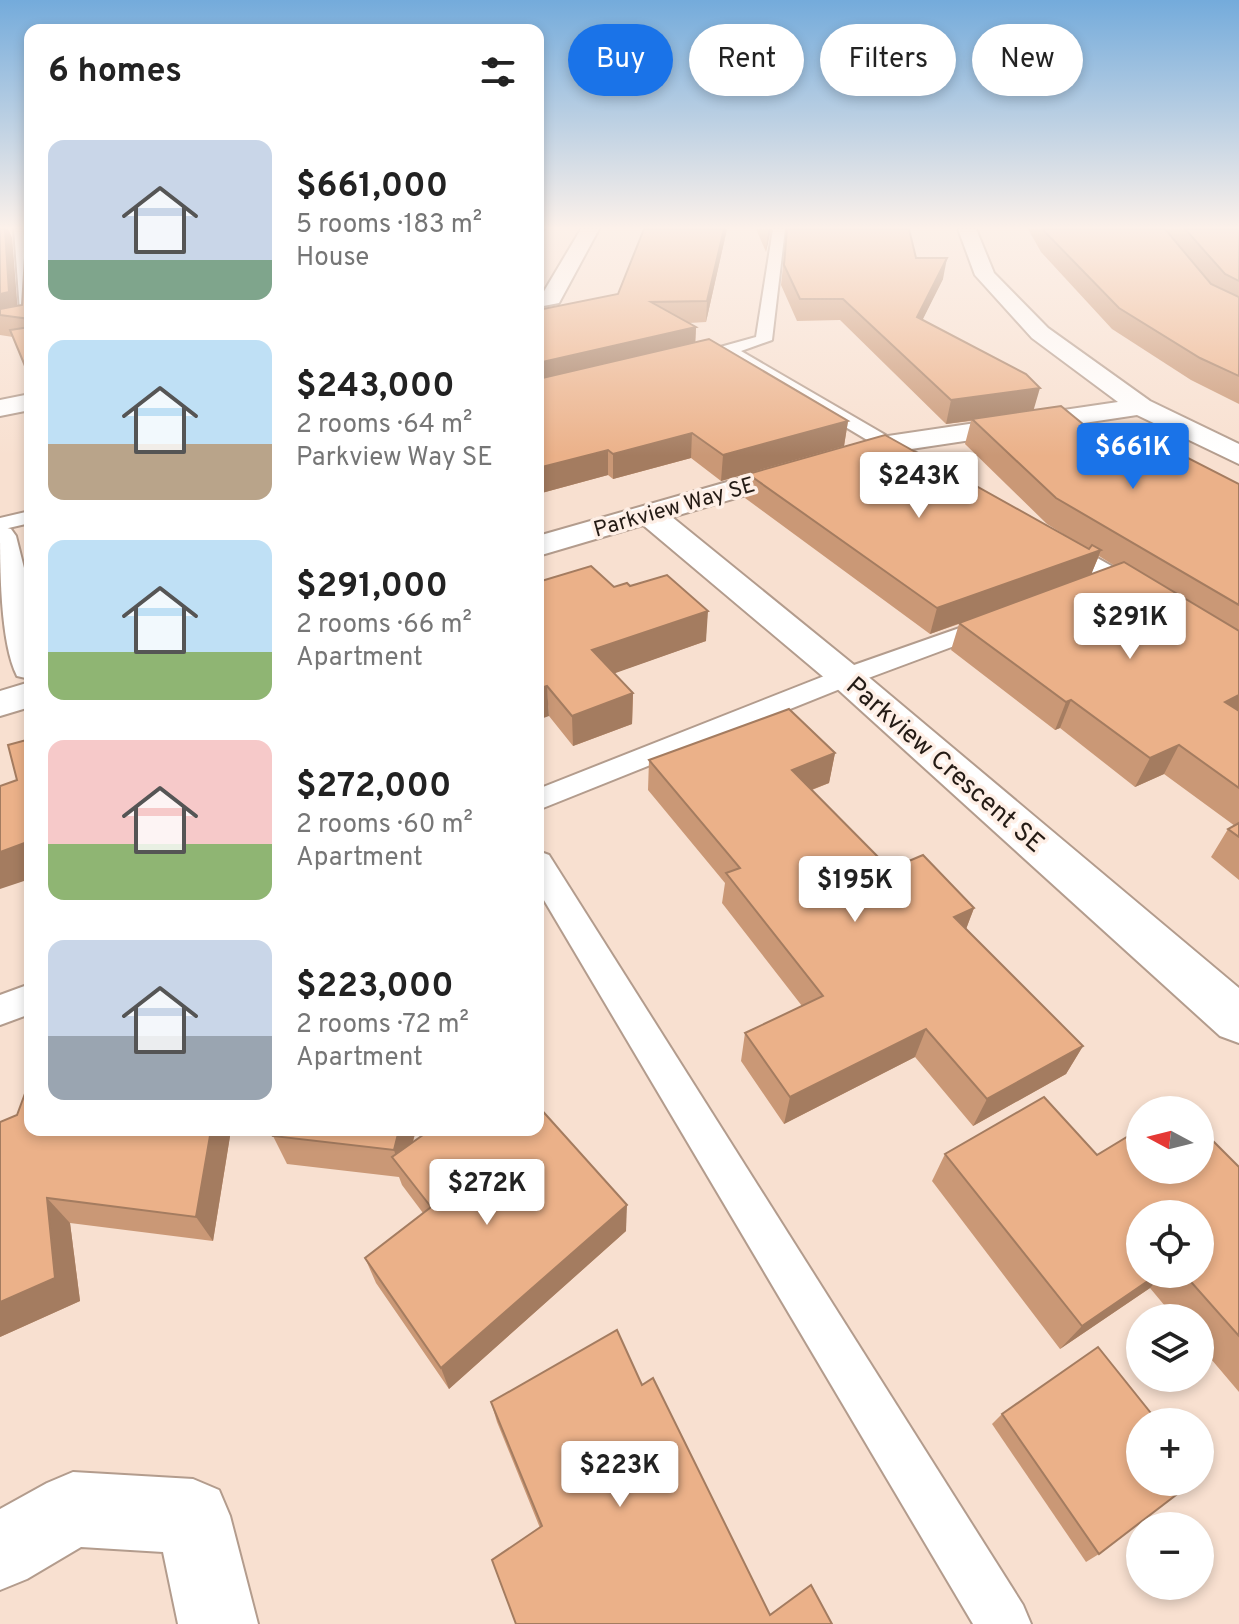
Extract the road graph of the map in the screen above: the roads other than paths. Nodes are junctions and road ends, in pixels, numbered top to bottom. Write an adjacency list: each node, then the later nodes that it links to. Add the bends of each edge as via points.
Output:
1 (769, 305): 3 (lane, via 764,340)
2 (1013, 305): 6 (street, via 1040,333)
3 (728, 350): 4 (lane); 8 (lane)
4 (699, 357)
5 (24, 403): 7 (street)
6 (1141, 407): 8 (street, Parkview Way SE); 9 (street)
7 (0, 408)
8 (888, 444): 10 (lane); 11 (street, Parkview Way SE)
9 (1239, 455)
10 (928, 468)
11 (649, 514): 16 (street, Parkview Way SE); 22 (street, Parkview Crescent SE)
12 (24, 518): 13 (lane)
13 (0, 524)
14 (1036, 530): 17 (lane)
15 (0, 536): 21 (street)
16 (544, 544)
17 (1116, 577): 18 (lane); 19 (lane)
18 (1086, 588)
19 (1153, 600)
20 (1011, 616): 22 (lane)
21 (24, 642)
22 (846, 677): 25 (lane); 29 (street, Parkview Crescent SE)
23 (24, 696): 24 (street)
24 (0, 704)
25 (544, 798)
26 (544, 873): 32 (lane)
27 (24, 1001): 28 (lane)
28 (0, 1010)
29 (1239, 1020)
30 (0, 1552): 31 (street, via 73,1509 193,1516)
31 (218, 1624)
32 (1004, 1624)

